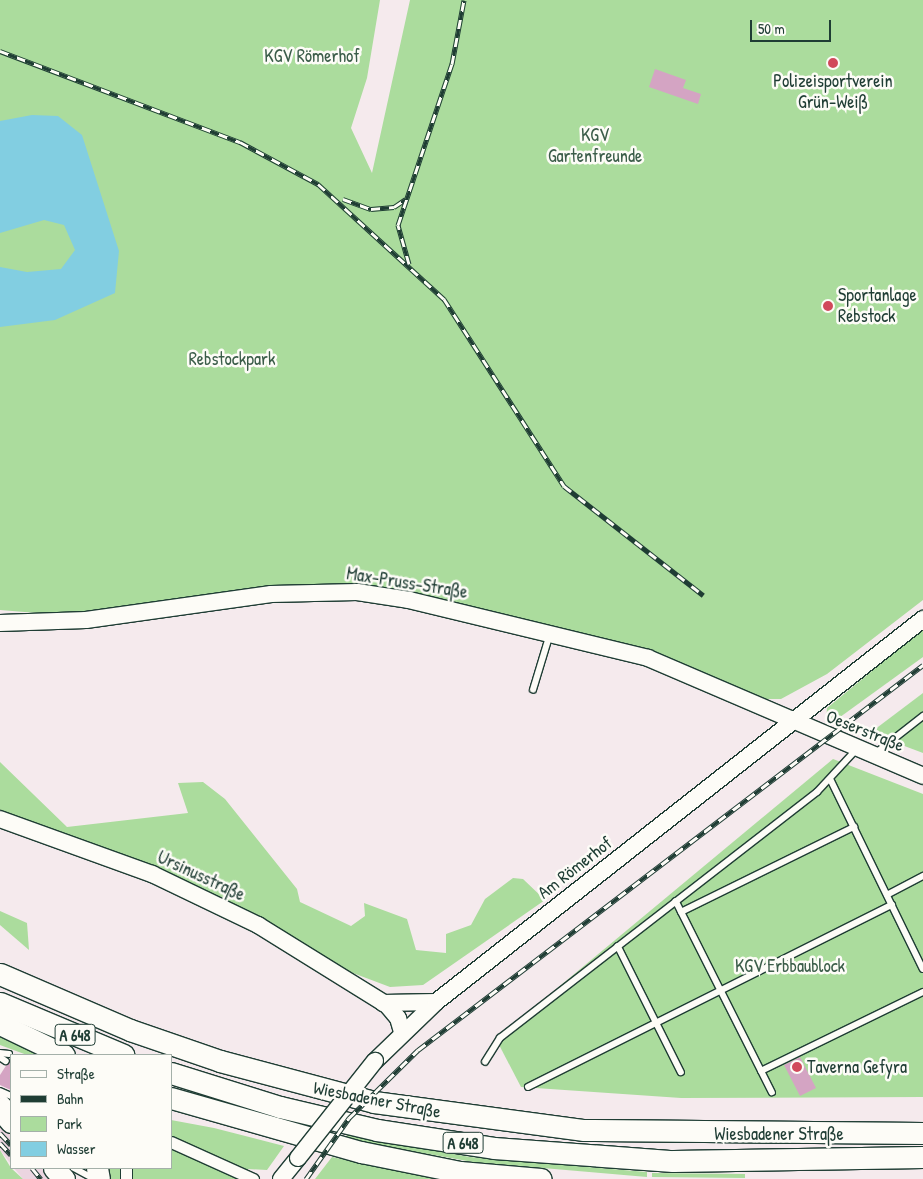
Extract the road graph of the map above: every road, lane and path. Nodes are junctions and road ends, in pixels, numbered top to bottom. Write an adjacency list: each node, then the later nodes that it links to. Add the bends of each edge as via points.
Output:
1 (923, 619): 6 (main road, Am Römerhof)
2 (0, 623): 3 (main road, Max-Pruss-Straße, via 86,620 271,594 357,592 454,608)
3 (549, 635): 4 (lane); 6 (main road, Max-Pruss-Straße, via 664,664)
4 (533, 690)
5 (923, 716): 8 (lane)
6 (792, 722): 7 (main road, Oeserstraße); 24 (main road, Am Römerhof)
7 (856, 750): 8 (main road, Oeserstraße); 10 (lane)
8 (872, 756): 9 (main road, Oeserstraße)
9 (923, 776)
10 (830, 780): 12 (lane); 15 (lane)
11 (0, 819): 23 (main road, Ursinusstraße, via 204,897 258,925)
12 (854, 827): 14 (lane); 17 (lane)
13 (923, 876): 14 (lane)
14 (887, 895): 16 (lane)
15 (676, 901): 17 (lane); 18 (lane)
16 (892, 905): 19 (lane); 21 (lane)
17 (682, 912): 21 (lane)
18 (618, 946): 26 (lane); 35 (lane, via 500,1038)
19 (923, 969)
20 (0, 974): 48 (highway, Wiesbadener Straße / A 648, via 130,1030 220,1061 374,1102 584,1130)
21 (720, 991): 26 (lane); 36 (lane)
22 (923, 992): 36 (lane)
23 (377, 1000): 24 (main road); 28 (main road, Ursinusstraße)
24 (436, 1002): 28 (main road, Am Römerhof)
25 (0, 1003): 32 (highway, A 648)
26 (657, 1022): 37 (lane); 39 (lane)
27 (0, 1024): 31 (highway)
28 (402, 1032): 56 (main road, Am Römerhof, bridge)
29 (0, 1053): 30 (lane)
30 (9, 1054)
31 (62, 1054)
32 (122, 1054)
33 (0, 1057): 34 (lane)
34 (6, 1061)
35 (485, 1062)
36 (761, 1071): 41 (lane)
37 (681, 1072)
38 (172, 1073): 50 (highway, Wiesbadener Straße / A 648, via 290,1110 377,1130 494,1148 673,1161)
39 (528, 1087)
40 (0, 1092): 43 (lane)
41 (772, 1092)
42 (172, 1098): 47 (highway)
43 (10, 1105)
44 (0, 1109): 46 (highway)
45 (172, 1113): 47 (highway)
46 (10, 1121)
47 (268, 1129): 57 (highway, via 460,1172)
48 (923, 1132)
49 (172, 1142): 55 (street)
50 (923, 1157)
51 (55, 1169): 53 (highway)
52 (76, 1169): 54 (lane)
53 (64, 1179)
54 (94, 1179)
55 (253, 1179)
56 (281, 1179)
57 (541, 1179)

